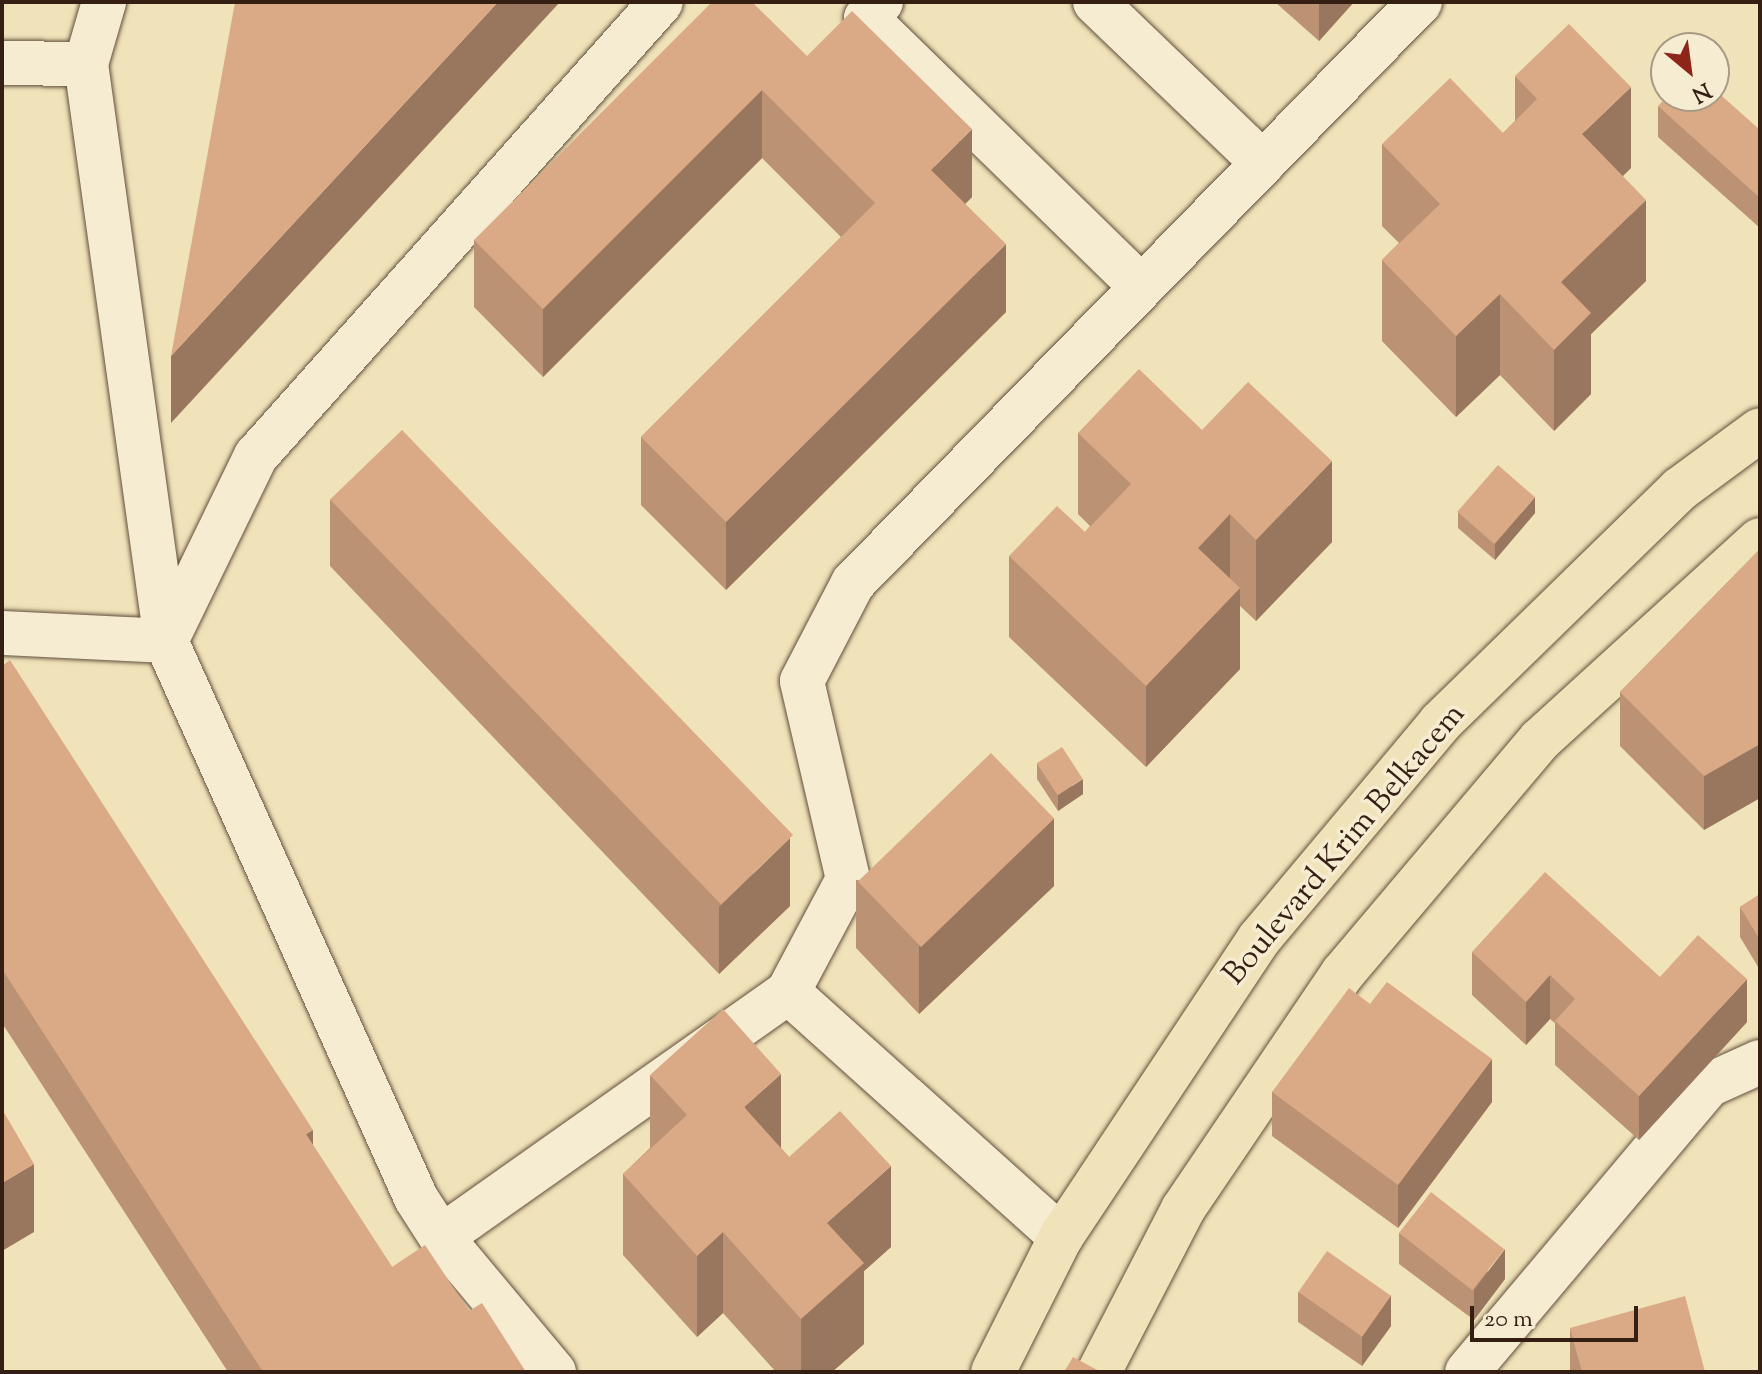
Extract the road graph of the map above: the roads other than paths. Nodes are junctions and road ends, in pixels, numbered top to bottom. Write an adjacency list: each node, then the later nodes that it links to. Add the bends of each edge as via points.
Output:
1 (104, 2): 7 (street)
2 (661, 2): 13 (street, via 256,456)
3 (881, 2): 9 (street, via 866,18)
4 (1095, 2): 8 (street)
5 (1420, 2): 8 (street)
6 (2, 63): 7 (street)
7 (86, 64): 13 (street)
8 (1263, 163): 9 (street)
9 (1142, 287): 14 (street, via 853,583 802,681 848,879)
10 (1760, 430): 17 (main road, Boulevard Krim Belkacem, via 1680,489 1440,723 1259,939)
11 (1760, 540): 20 (main road, via 1540,740 1343,973 1183,1209)
12 (2, 633): 13 (street)
13 (166, 641): 16 (street, via 416,1198)
14 (788, 992): 16 (street); 17 (street)
15 (1760, 1062): 21 (street, via 1709,1085)
16 (441, 1237): 18 (street)
17 (1061, 1237): 19 (main road, Boulevard Krim Belkacem)
18 (554, 1372)
19 (993, 1372)
20 (1099, 1372)
21 (1467, 1372)

